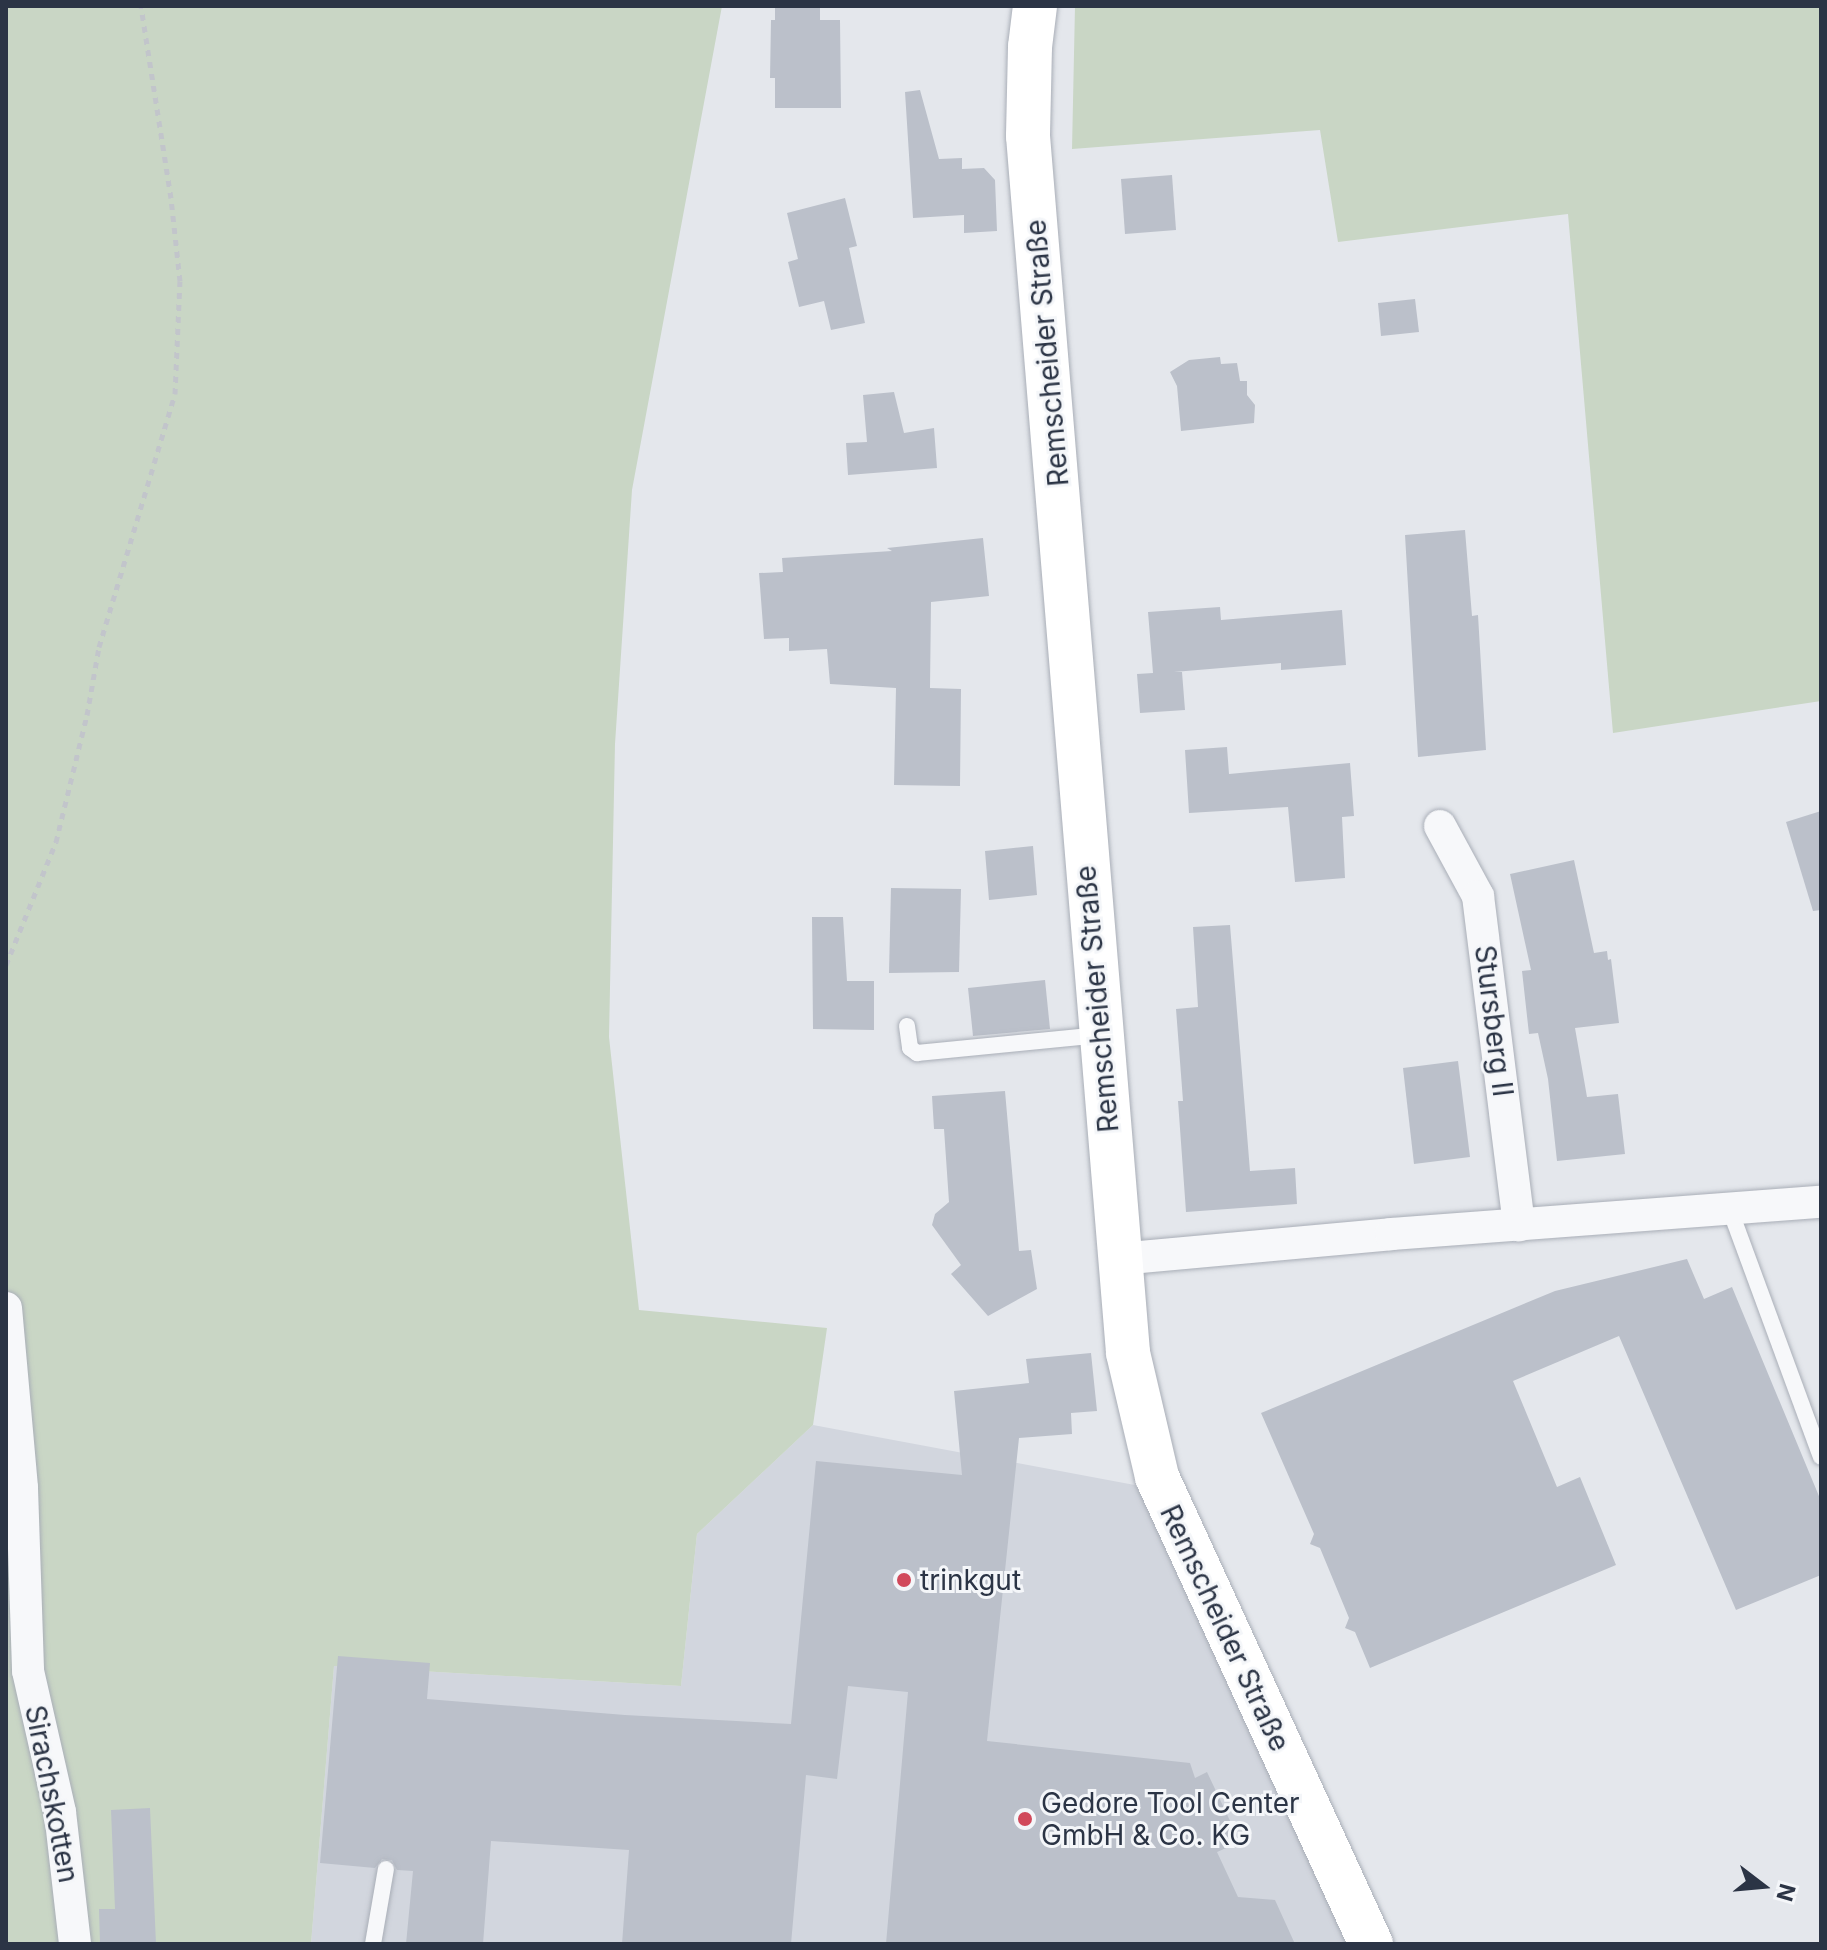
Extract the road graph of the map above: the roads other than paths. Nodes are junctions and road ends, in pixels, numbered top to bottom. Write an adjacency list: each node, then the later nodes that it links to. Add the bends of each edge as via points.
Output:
1 (1035, 6): 4 (main road, Remscheider Straße, via 1028,136)
2 (1440, 826): 7 (street, Stursberg II, via 1478,896)
3 (907, 1026): 4 (lane, via 910,1048 917,1053)
4 (1100, 1035): 8 (main road, Remscheider Straße)
5 (1821, 1202): 6 (street)
6 (1729, 1207): 7 (street); 10 (lane)
7 (1519, 1225): 8 (street)
8 (1118, 1259): 14 (main road, Remscheider Straße, via 1128,1353 1157,1477)
9 (6, 1308): 12 (street, Sirachskotten, via 22,1488 28,1671 60,1812)
10 (1821, 1457)
11 (386, 1869): 13 (lane)
12 (75, 1944)
13 (373, 1944)
14 (1371, 1944)

